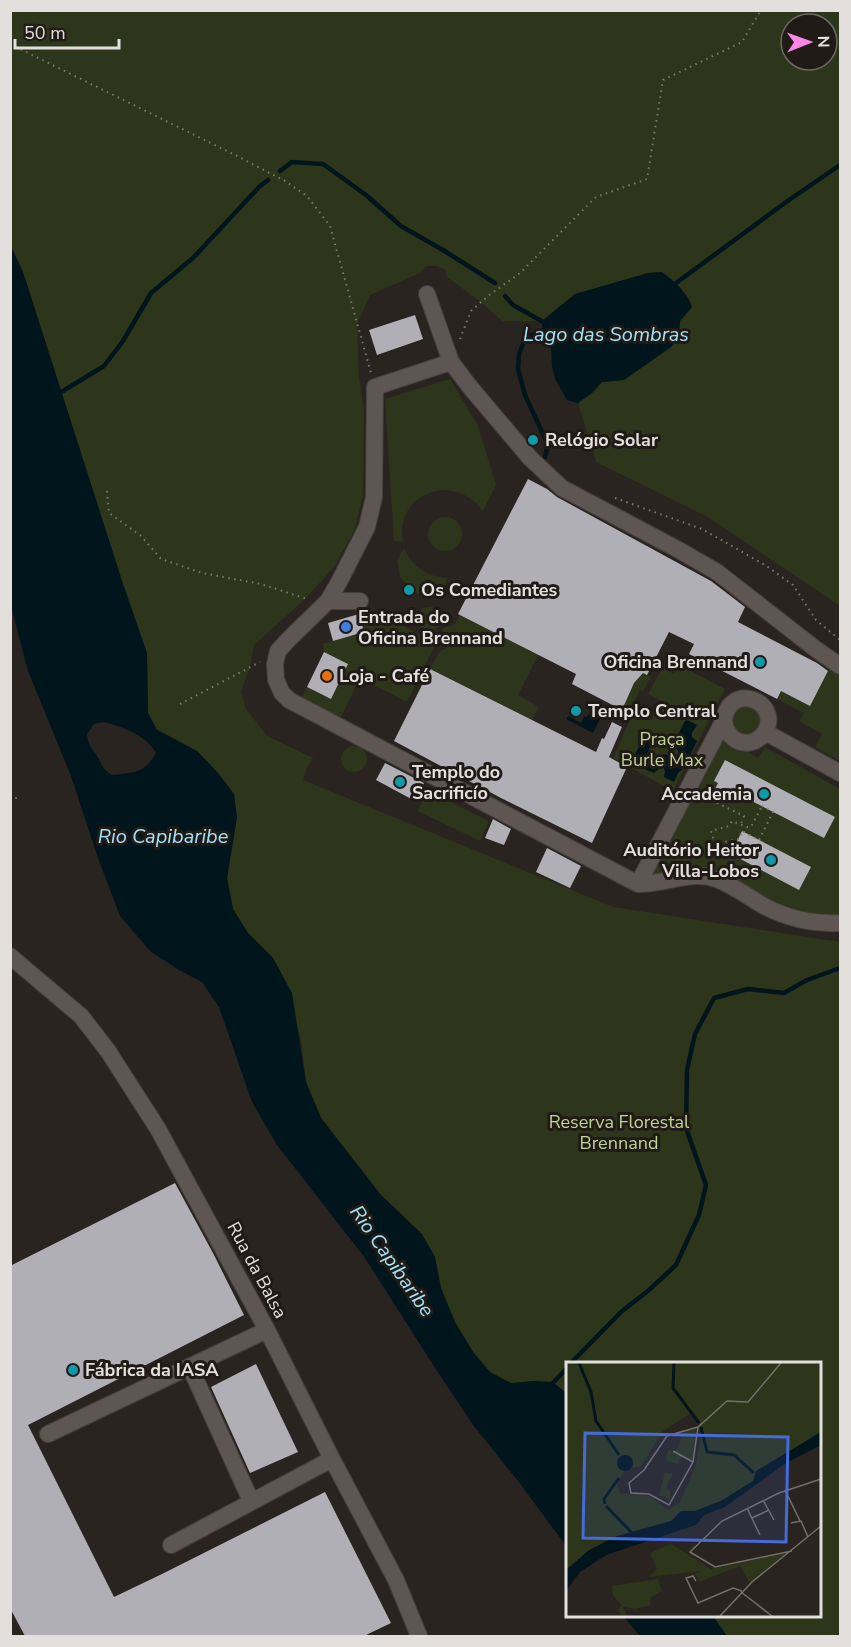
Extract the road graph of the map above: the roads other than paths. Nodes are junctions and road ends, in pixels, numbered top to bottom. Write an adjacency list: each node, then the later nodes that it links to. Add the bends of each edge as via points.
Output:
1 (427, 294): 2 (lane)
2 (451, 362): 3 (lane, via 375,387 374,497 367,527); 5 (lane, via 530,458 562,488 717,572)
3 (328, 601): 4 (lane); 9 (lane, via 278,651 276,680 289,700)
4 (360, 601)
5 (840, 666)
6 (724, 720): 7 (lane, via 727,732 737,741 750,742); 7 (lane, via 725,712 735,701 756,700 768,717); 9 (lane)
7 (765, 732): 8 (lane)
8 (840, 773)
9 (638, 884): 10 (lane, via 679,878 715,879 767,908 795,918)
10 (840, 923)
11 (10, 956): 12 (lane, Rua da Balsa, via 81,1016 108,1051 158,1129)
12 (267, 1330): 13 (lane); 15 (lane, Rua da Balsa)
13 (190, 1367): 14 (lane); 16 (lane)
14 (48, 1434)
15 (332, 1459): 16 (lane); 18 (lane, Rua da Balsa, via 396,1580)
16 (251, 1502): 17 (lane)
17 (171, 1545)
18 (418, 1636)

